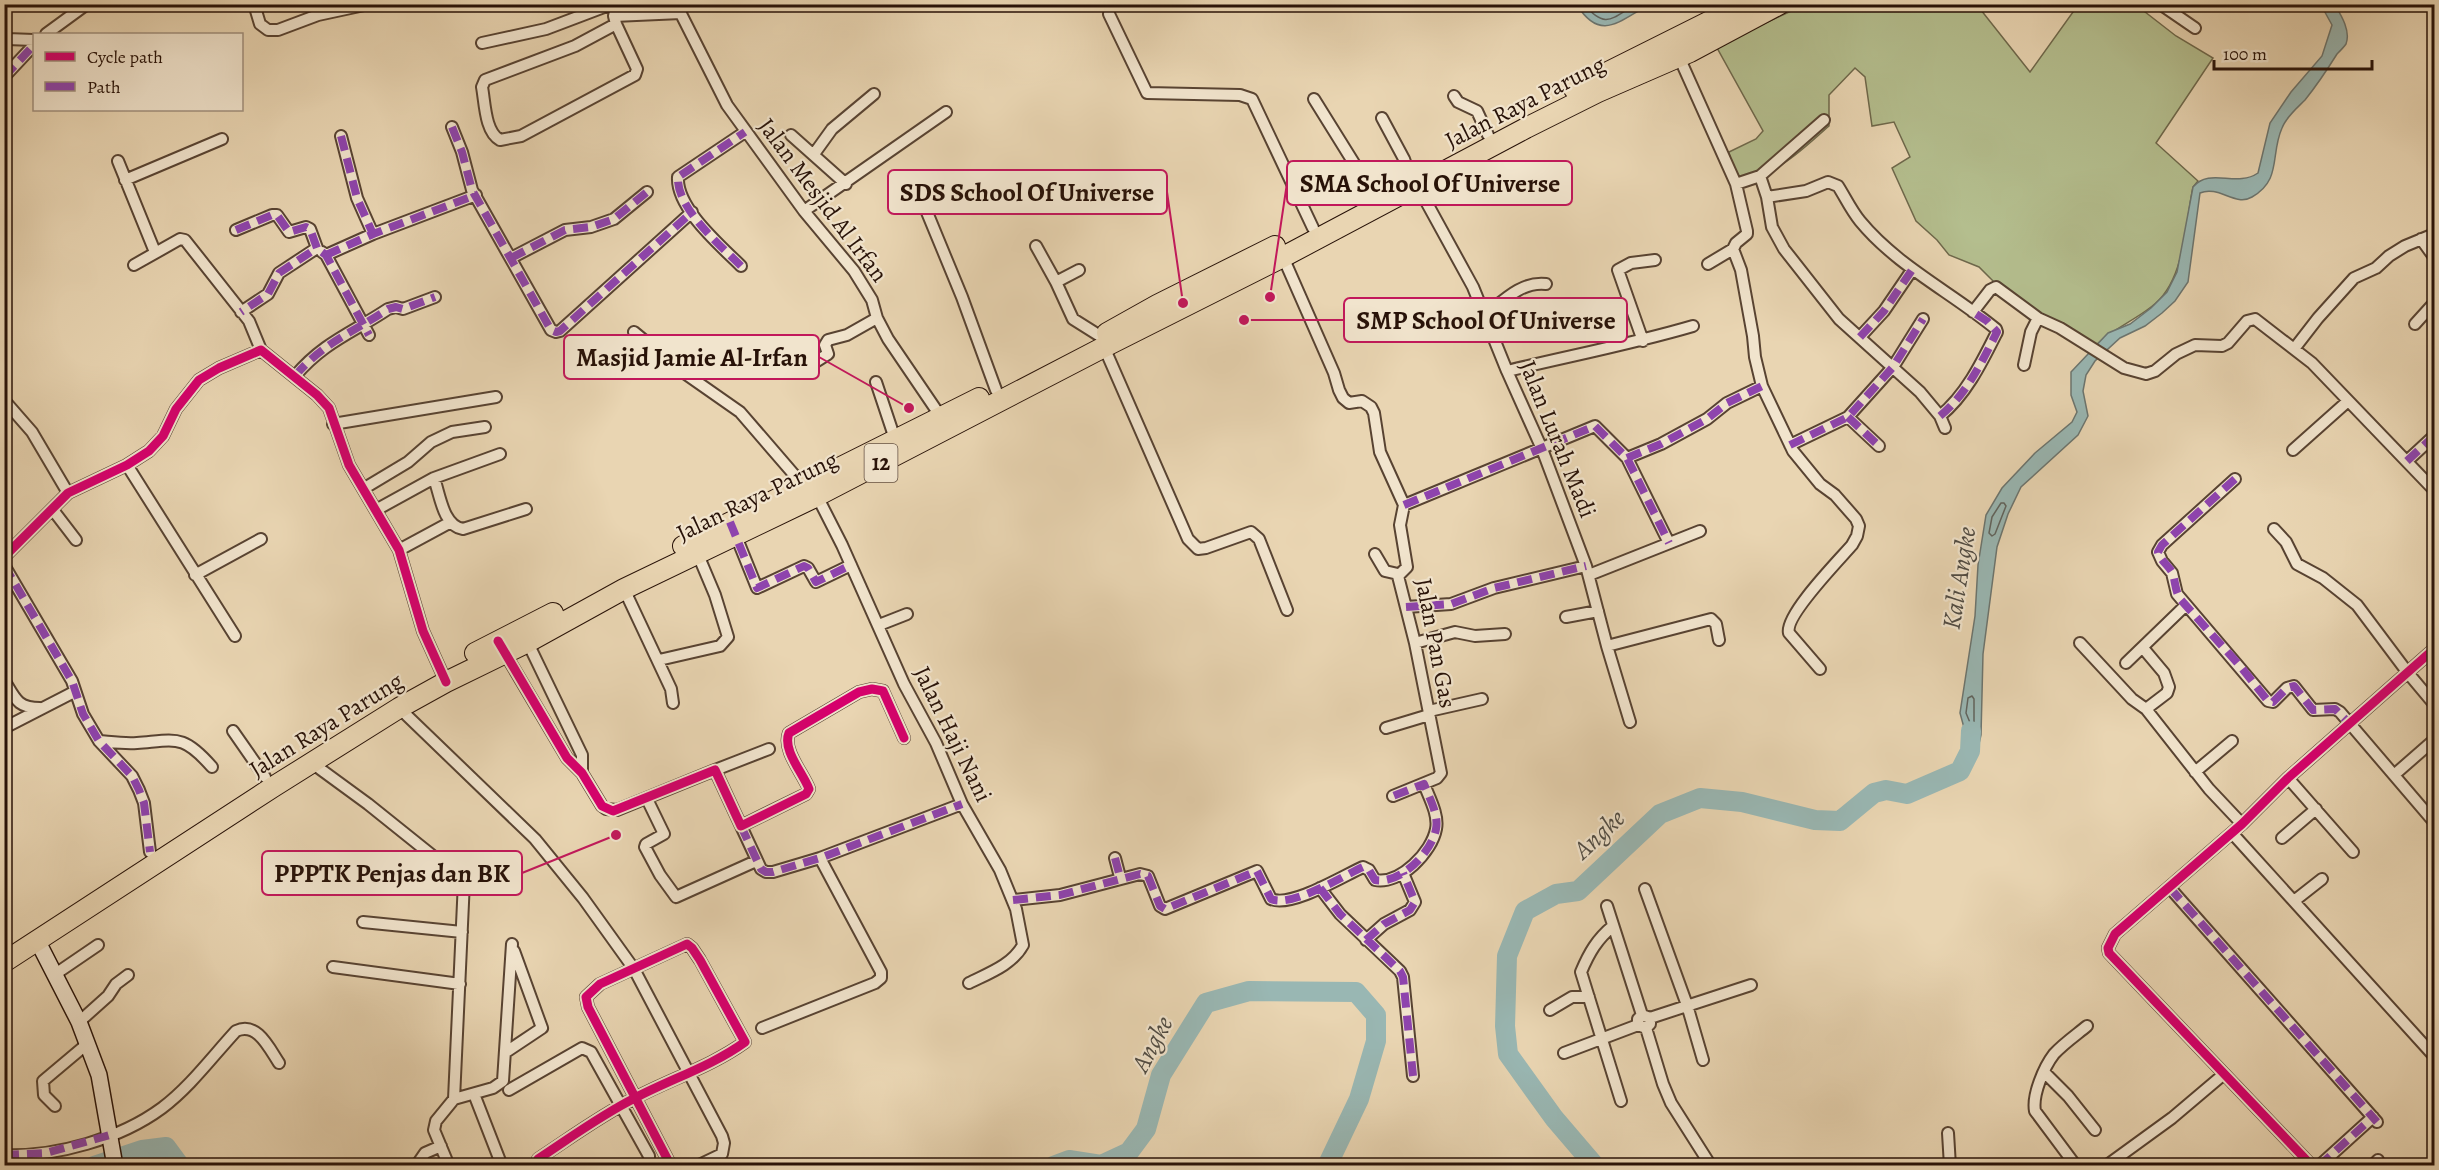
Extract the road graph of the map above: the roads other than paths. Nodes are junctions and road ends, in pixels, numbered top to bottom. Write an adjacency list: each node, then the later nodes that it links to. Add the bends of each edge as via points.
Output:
1 (87, 4): 11 (street)
2 (254, 4): 3 (street, via 260,24 268,30)
3 (369, 4)
4 (1744, 4): 24 (highway, Jalan Raya Parung / 12)
5 (1780, 4): 16 (highway, Jalan Raya Parung / 12)
6 (2160, 4): 10 (street)
7 (679, 9): 8 (street); 26 (street, Jalan Mesjid Al Irfan, via 727,105)
8 (615, 12): 8 (street, via 575,46 485,80 482,87 494,137 500,140 520,136 635,75 637,69); 14 (street)
9 (1109, 14): 45 (street, via 1147,93 1240,95 1252,99)
10 (2195, 28)
11 (47, 33)
12 (4, 36): 13 (street, via 18,41)
13 (33, 40)
14 (482, 43)
15 (33, 46): 17 (street)
16 (1679, 57): 24 (highway, Jalan Raya Parung / 12); 37 (street)
17 (4, 77)
18 (874, 94): 31 (street, via 832,129)
19 (1454, 96): 28 (street, via 1477,111)
20 (1314, 99): 41 (street)
21 (946, 112): 36 (street)
22 (1382, 118): 35 (street, Jalan Lurah Madi)
23 (1824, 120): 33 (street)
24 (1523, 122): 28 (highway, Jalan Raya Parung / 12); 35 (highway, Jalan Raya Parung / 12)
25 (452, 127): 40 (street)
26 (745, 132): 43 (street, Jalan Mesjid Al Irfan); 44 (street, via 678,177 679,192)
27 (791, 135): 31 (street)
28 (1488, 135): 35 (highway, Jalan Raya Parung / 12)
29 (341, 136): 47 (street, via 357,198)
30 (222, 138): 34 (street)
31 (814, 154): 36 (street)
32 (117, 161): 34 (street)
33 (1760, 176): 37 (street); 42 (street)
34 (125, 180): 52 (street)
35 (1414, 181): 41 (highway, Jalan Raya Parung / 12); 55 (highway, Jalan Raya Parung / 12); 69 (street, Jalan Lurah Madi, via 1473,286)
36 (846, 184): 43 (street)
37 (1736, 184): 51 (street, via 1747,231)
38 (917, 188): 90 (street)
39 (647, 192): 56 (street, via 614,219 565,230)
40 (476, 195): 47 (street); 56 (street)
41 (1375, 197): 45 (highway, Jalan Raya Parung / 12)
42 (1767, 197): 62 (street, via 1806,191 1831,182 1838,186 1866,229); 78 (street, via 1772,227 1780,243 1839,319)
43 (804, 211): 70 (street, Jalan Mesjid Al Irfan, via 854,271 872,300)
44 (692, 212): 56 (street, via 558,332 551,330); 60 (street)
45 (1313, 228): 80 (highway, Jalan Raya Parung / 12, via 1157,305)
46 (236, 230): 53 (street, via 277,215 289,232 310,229)
47 (373, 234): 53 (street)
48 (2434, 234): 49 (street)
49 (2421, 239): 54 (street); 81 (street, via 2354,278)
50 (1036, 246): 63 (street)
51 (1732, 249): 58 (street); 89 (street, via 1741,270)
52 (155, 252): 59 (street); 67 (street, via 185,240)
53 (322, 252): 67 (street, via 279,273 268,294); 73 (street)
54 (2434, 256)
55 (1283, 257): 80 (highway, Jalan Raya Parung / 12); 118 (street, Jalan Pan Gas, via 1343,398 1349,403 1362,401 1374,413 1380,452)
56 (511, 258)
57 (1655, 260): 79 (street, via 1631,263 1618,270)
58 (1708, 264)
59 (134, 265)
60 (741, 266)
61 (1079, 270): 63 (street)
62 (1912, 270): 68 (street); 78 (street)
63 (1056, 282): 80 (street, via 1073,319)
64 (1546, 284): 69 (street, via 1525,286)
65 (435, 297): 73 (street, via 403,309 388,309)
66 (2434, 303): 74 (street)
67 (241, 312): 82 (street)
68 (1973, 312): 71 (street, via 1996,287); 94 (street, via 1997,332 1954,405)
69 (1484, 316): 86 (street, Jalan Lurah Madi)
70 (877, 318): 84 (street, via 847,335 828,340 828,354); 95 (street, Jalan Mesjid Al Irfan)
71 (2038, 318): 81 (street, via 2130,371 2146,374 2195,345 2228,343 2250,319); 83 (street)
72 (1923, 319): 85 (street)
73 (363, 324): 77 (street); 87 (street, via 331,342)
74 (2415, 324)
75 (1693, 326): 79 (street)
76 (634, 332): 113 (street, Jalan Haji Nani, via 740,412)
77 (369, 335)
78 (1860, 337): 85 (street)
79 (1643, 341): 86 (street)
80 (1102, 342): 90 (highway, Jalan Raya Parung / 12); 113 (highway, Jalan Raya Parung / 12); 141 (street, via 1188,539 1198,549 1255,533)
81 (2294, 349): 93 (street)
82 (261, 350): 87 (street); 109 (street, via 199,380 176,409 164,436)
83 (2024, 365)
84 (808, 366)
85 (1893, 367): 94 (street); 96 (street)
86 (1507, 371): 104 (street, Jalan Lurah Madi)
87 (295, 376): 97 (street, via 325,402)
88 (876, 382): 101 (street)
89 (1762, 386): 102 (street); 107 (street, via 1661,444)
90 (996, 390): 95 (highway, Jalan Raya Parung / 12)
91 (496, 397): 97 (street)
92 (4, 400): 117 (street, via 32,432)
93 (2348, 401): 105 (street); 108 (street)
94 (1940, 416): 99 (street)
95 (941, 417): 101 (highway, Jalan Raya Parung / 12)
96 (1848, 417): 102 (street); 103 (street)
97 (333, 424): 115 (street)
98 (485, 427): 115 (street, via 440,438)
99 (1945, 428)
100 (2434, 436): 108 (street)
101 (895, 439): 113 (highway, Jalan Raya Parung / 12)
102 (1790, 445): 158 (street, via 1859,526 1852,544 1795,613 1788,630)
103 (1879, 446)
104 (1542, 449): 107 (street, via 1595,426); 112 (street, Jalan Lurah Madi); 118 (street)
105 (2293, 450)
106 (500, 454): 110 (street)
107 (1627, 458): 128 (street)
108 (2407, 461): 116 (street)
109 (127, 465): 117 (street); 137 (street)
110 (434, 478): 121 (street); 122 (street)
111 (2235, 479): 139 (street, via 2158,552)
112 (1554, 484): 114 (street); 135 (street, Jalan Lurah Madi)
113 (810, 488): 123 (highway, Jalan Raya Parung / 12); 134 (street, Jalan Haji Nani)
114 (1542, 488)
115 (363, 489): 121 (street)
116 (2434, 490)
117 (68, 493): 120 (street)
118 (1404, 505): 136 (street, Jalan Pan Gas, via 1400,525 1407,567)
119 (526, 509): 122 (street, via 463,529)
120 (53, 510): 127 (street); 132 (street)
121 (376, 510): 130 (street)
122 (449, 523): 130 (street)
123 (733, 529): 129 (highway, Jalan Raya Parung / 12); 134 (street, via 757,588 804,566 816,582)
124 (2274, 529): 159 (street, via 2297,564 2323,578 2357,605)
125 (1700, 531): 128 (street)
126 (261, 539): 137 (street)
127 (76, 540)
128 (1669, 543): 135 (street)
129 (695, 548): 138 (highway, Jalan Raya Parung / 12); 148 (highway, Jalan Raya Parung / 12); 156 (street, via 715,595 727,641)
130 (399, 550): 160 (street, via 423,631)
131 (1375, 554): 136 (street, via 1385,571)
132 (4, 556)
133 (4, 565): 162 (street, via 72,681)
134 (851, 566): 145 (street, Jalan Haji Nani)
135 (1587, 570): 140 (street, via 1494,588 1451,604); 142 (street, Jalan Lurah Madi)
136 (1398, 574): 140 (street, Jalan Pan Gas)
137 (195, 575): 147 (street)
138 (624, 590): 148 (highway, Jalan Raya Parung / 12); 156 (street)
139 (2186, 606): 154 (street); 171 (street, via 2268,701 2273,702 2294,686 2313,710 2335,709)
140 (1406, 607): 150 (street, Jalan Pan Gas)
141 (1287, 610)
142 (1598, 611): 144 (street); 152 (street, Jalan Lurah Madi)
143 (907, 614): 145 (street)
144 (1566, 617)
145 (879, 625): 193 (street, Jalan Haji Nani)
146 (1505, 634): 150 (street, via 1475,636 1455,632)
147 (235, 636)
148 (524, 636): 153 (highway, Jalan Raya Parung / 12); 175 (street)
149 (1719, 639): 152 (street, via 1711,619)
150 (1414, 643): 169 (street, Jalan Pan Gas)
151 (2080, 643): 168 (street)
152 (1606, 646): 170 (street, Jalan Lurah Madi)
153 (501, 647): 160 (highway, Jalan Raya Parung / 12); 177 (street)
154 (2143, 648): 157 (street); 168 (street, via 2164,673 2169,687)
155 (2434, 649): 159 (street)
156 (659, 660): 164 (street, via 671,689)
157 (2126, 663)
158 (1820, 669)
159 (2408, 673): 165 (street); 171 (street)
160 (444, 676): 166 (highway, Jalan Raya Parung / 12)
161 (4, 680): 167 (street, via 19,703 27,708)
162 (74, 692): 167 (street); 179 (street)
163 (1482, 699): 169 (street)
164 (672, 703)
165 (2434, 704)
166 (396, 705): 182 (highway, Jalan Raya Parung / 12); 188 (highway, Jalan Raya Parung / 12); 224 (street, via 535,839)
167 (41, 708): 172 (street)
168 (2146, 709): 185 (street)
169 (1429, 713): 173 (street); 190 (street, Jalan Pan Gas, via 1441,773)
170 (1630, 722)
171 (2349, 723): 187 (street); 189 (street)
172 (4, 728)
173 (1386, 728)
174 (233, 731): 188 (street)
175 (572, 734): 177 (street); 186 (street, via 582,755)
176 (904, 738): 198 (street, via 883,691 859,692 789,733 786,740 809,789 806,794)
177 (557, 740): 186 (street)
178 (2434, 740): 187 (street)
179 (99, 741): 183 (street, via 182,742 195,747); 201 (street, via 132,776 139,790)
180 (2232, 741): 185 (street)
181 (769, 749): 184 (street)
182 (312, 763): 194 (highway, Jalan Raya Parung / 12); 217 (street, via 464,881)
183 (212, 767)
184 (715, 770): 192 (street); 198 (street)
185 (2195, 772): 197 (street)
186 (582, 773): 192 (street, via 606,809 615,810)
187 (2394, 776): 196 (street)
188 (265, 777): 194 (highway, Jalan Raya Parung / 12)
189 (2288, 778): 195 (street); 197 (street)
190 (1424, 784): 191 (street); 206 (street, via 1436,818 1436,830 1421,857)
191 (1393, 796)
192 (647, 799): 205 (street, via 664,834 645,847 676,897)
193 (962, 804): 203 (street); 212 (street, Jalan Haji Nani)
194 (232, 806): 201 (highway, Jalan Raya Parung / 12); 218 (highway, Jalan Raya Parung / 12)
195 (2316, 809): 200 (street); 202 (street)
196 (2434, 822)
197 (2242, 824): 199 (street)
198 (741, 826): 205 (street)
199 (2232, 833): 210 (street); 213 (street)
200 (2282, 838)
201 (150, 852): 221 (highway, Jalan Raya Parung / 12)
202 (2353, 852)
203 (820, 858): 205 (street, via 773,872 766,872); 238 (street, via 881,978)
204 (1115, 858): 207 (street)
205 (756, 861)
206 (1403, 873): 209 (street, via 1378,881 1363,867); 219 (street, via 1416,902 1413,908 1384,924)
207 (1120, 877): 209 (street, via 1140,873 1148,876 1160,906 1165,909 1257,871 1271,899 1277,901); 212 (street, via 1060,896)
208 (2322, 879): 213 (street)
209 (1320, 888): 219 (street)
210 (2170, 888): 248 (street, via 2115,934 2109,953); 275 (street, via 2375,1119)
211 (1645, 890): 233 (street)
212 (1013, 900): 228 (street, Jalan Haji Nani, via 1023,945 1007,963)
213 (2294, 901): 243 (street)
214 (1607, 906): 216 (street)
215 (363, 922): 217 (street)
216 (1613, 926): 225 (street, via 1601,935); 235 (street)
217 (462, 932): 229 (street)
218 (37, 940): 222 (highway, Jalan Raya Parung / 12); 226 (main road)
219 (1366, 940): 249 (street, via 1403,977)
220 (98, 945): 226 (street)
221 (4, 946)
222 (4, 962)
223 (333, 967): 229 (street)
224 (634, 969): 246 (street); 246 (street, via 687,944 693,948 746,1042); 252 (street, via 600,984 586,998)
225 (1581, 972): 231 (street); 232 (street)
226 (54, 975): 236 (main road)
227 (128, 975): 236 (street)
228 (969, 982)
229 (460, 984): 253 (street)
230 (1751, 985): 233 (street)
231 (1589, 997): 232 (street); 239 (street)
232 (1572, 998): 234 (street)
233 (1687, 1005): 235 (street); 244 (street)
234 (1550, 1010)
235 (1644, 1021): 239 (street); 270 (street, via 1671,1103)
236 (79, 1022): 240 (main road)
237 (2087, 1026): 247 (street, via 2056,1052)
238 (762, 1028)
239 (1602, 1038): 242 (street); 254 (street)
240 (87, 1044): 256 (street, via 43,1081 44,1095); 259 (main road, via 99,1076)
241 (506, 1052): 241 (street, via 542,1026 512,944); 251 (street, via 503,1081)
242 (1564, 1053)
243 (2434, 1056)
244 (1703, 1060)
245 (279, 1063): 259 (street, via 260,1035 241,1028 163,1107)
246 (689, 1073): 252 (street); 269 (street, via 724,1143 722,1154)
247 (2045, 1073): 257 (street); 272 (street, via 2033,1102 2035,1111)
248 (2224, 1074): 273 (street); 274 (street)
249 (1413, 1076)
250 (509, 1090): 255 (street, via 582,1048 591,1052)
251 (474, 1094): 253 (street); 266 (street)
252 (636, 1097): 255 (street); 268 (street)
253 (454, 1099): 260 (street, via 436,1121 434,1130)
254 (1621, 1101)
255 (621, 1105): 262 (street); 267 (street, via 649,1156)
256 (55, 1106)
257 (2095, 1130)
258 (1948, 1133): 271 (street)
259 (111, 1137): 261 (street, via 46,1153); 263 (main road)
260 (441, 1146): 264 (street, via 425,1153); 265 (street)
261 (4, 1155)
262 (538, 1158)
263 (115, 1166)
264 (416, 1166)
265 (449, 1166)
266 (502, 1166)
267 (645, 1166)
268 (672, 1166)
269 (697, 1166)
270 (1711, 1166)
271 (1950, 1166)
272 (2076, 1166)
273 (2106, 1166)
274 (2312, 1166)
275 (2319, 1166)

